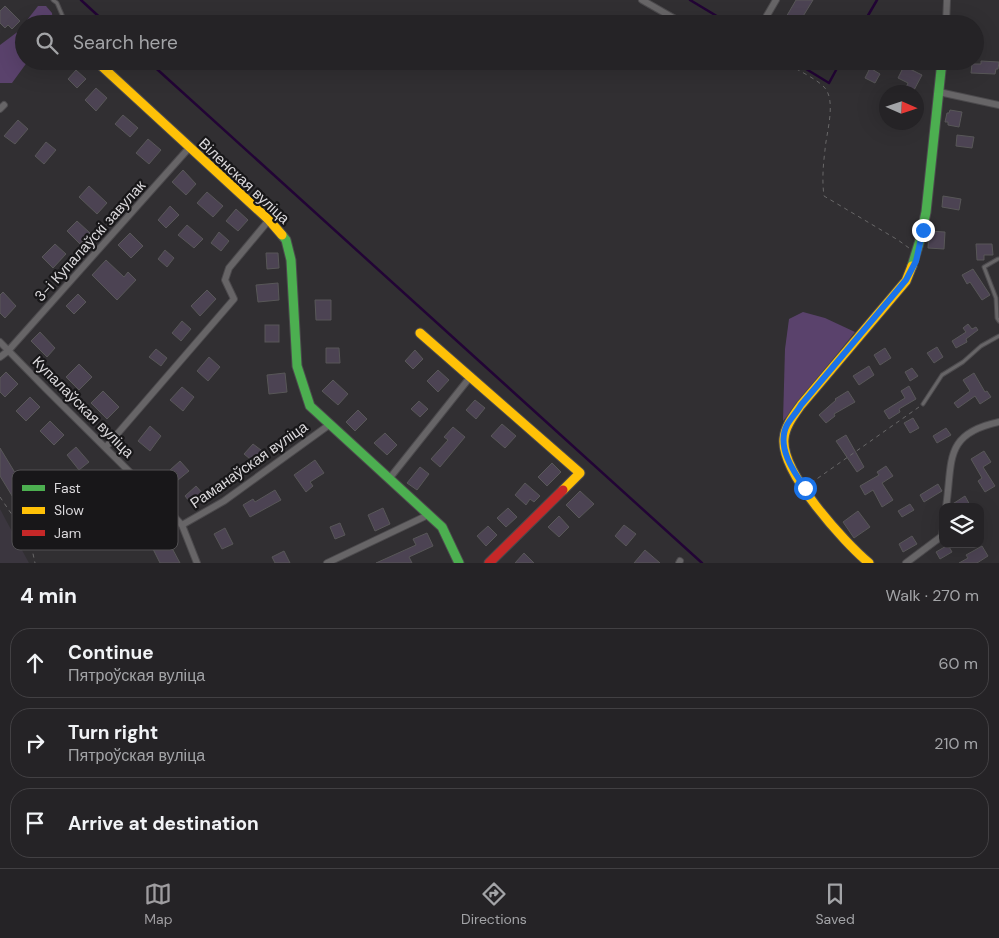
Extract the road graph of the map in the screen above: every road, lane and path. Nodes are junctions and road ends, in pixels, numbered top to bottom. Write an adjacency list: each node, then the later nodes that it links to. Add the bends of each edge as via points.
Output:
1 (53, 0): 5 (lane)
2 (642, 0): 6 (street)
3 (776, 0): 7 (street)
4 (947, 0): 8 (street)
5 (62, 15)
6 (668, 15)
7 (767, 15)
8 (946, 15)
9 (106, 70): 14 (street, Віленская вуліца)
10 (797, 70): 16 (path, via 824,86 829,94 829,127 822,182 824,196)
11 (941, 70): 12 (street)
12 (939, 92): 13 (street); 16 (street, via 929,188)
13 (999, 105)
14 (189, 148): 15 (street, Віленская вуліца); 22 (street, 3-і Купалаўскі завулак)
15 (269, 220): 27 (street, Віленская вуліца, via 286,240 291,260 297,366 310,406); 28 (street, via 229,268 225,280 234,300)
16 (918, 253): 31 (street, via 906,280 786,426 784,445 790,466)
17 (998, 259): 18 (lane, via 984,267 996,298)
18 (999, 321)
19 (420, 333): 24 (street)
20 (999, 336): 25 (lane, via 942,375)
21 (0, 342): 22 (street, Купалаўская вуліца)
22 (8, 350): 23 (street, 3-і Купалаўскі завулак); 28 (street, Купалаўская вуліца)
23 (0, 357)
24 (471, 376): 30 (street); 44 (street, via 580,473)
25 (923, 404): 31 (path)
26 (999, 422): 33 (street, via 974,428 958,441 952,455)
27 (329, 425): 30 (street, Віленская вуліца); 37 (street, Раманаўская вуліца, via 224,501)
28 (106, 447): 29 (street, Купалаўская вуліца)
29 (128, 470)
30 (389, 479): 35 (street, Віленская вуліца)
31 (805, 488): 45 (street, via 836,530)
32 (0, 497): 34 (path)
33 (946, 503)
34 (12, 515)
35 (428, 515): 42 (street); 43 (street, Віленская вуліца, via 442,527)
36 (178, 522): 37 (street, Купалаўская вуліца)
37 (182, 526): 41 (street, Купалаўская вуліца)
38 (939, 538): 46 (street)
39 (32, 550): 40 (path)
40 (35, 563)
41 (198, 563)
42 (327, 563)
43 (459, 563)
44 (489, 563)
45 (869, 563)
46 (906, 563)

